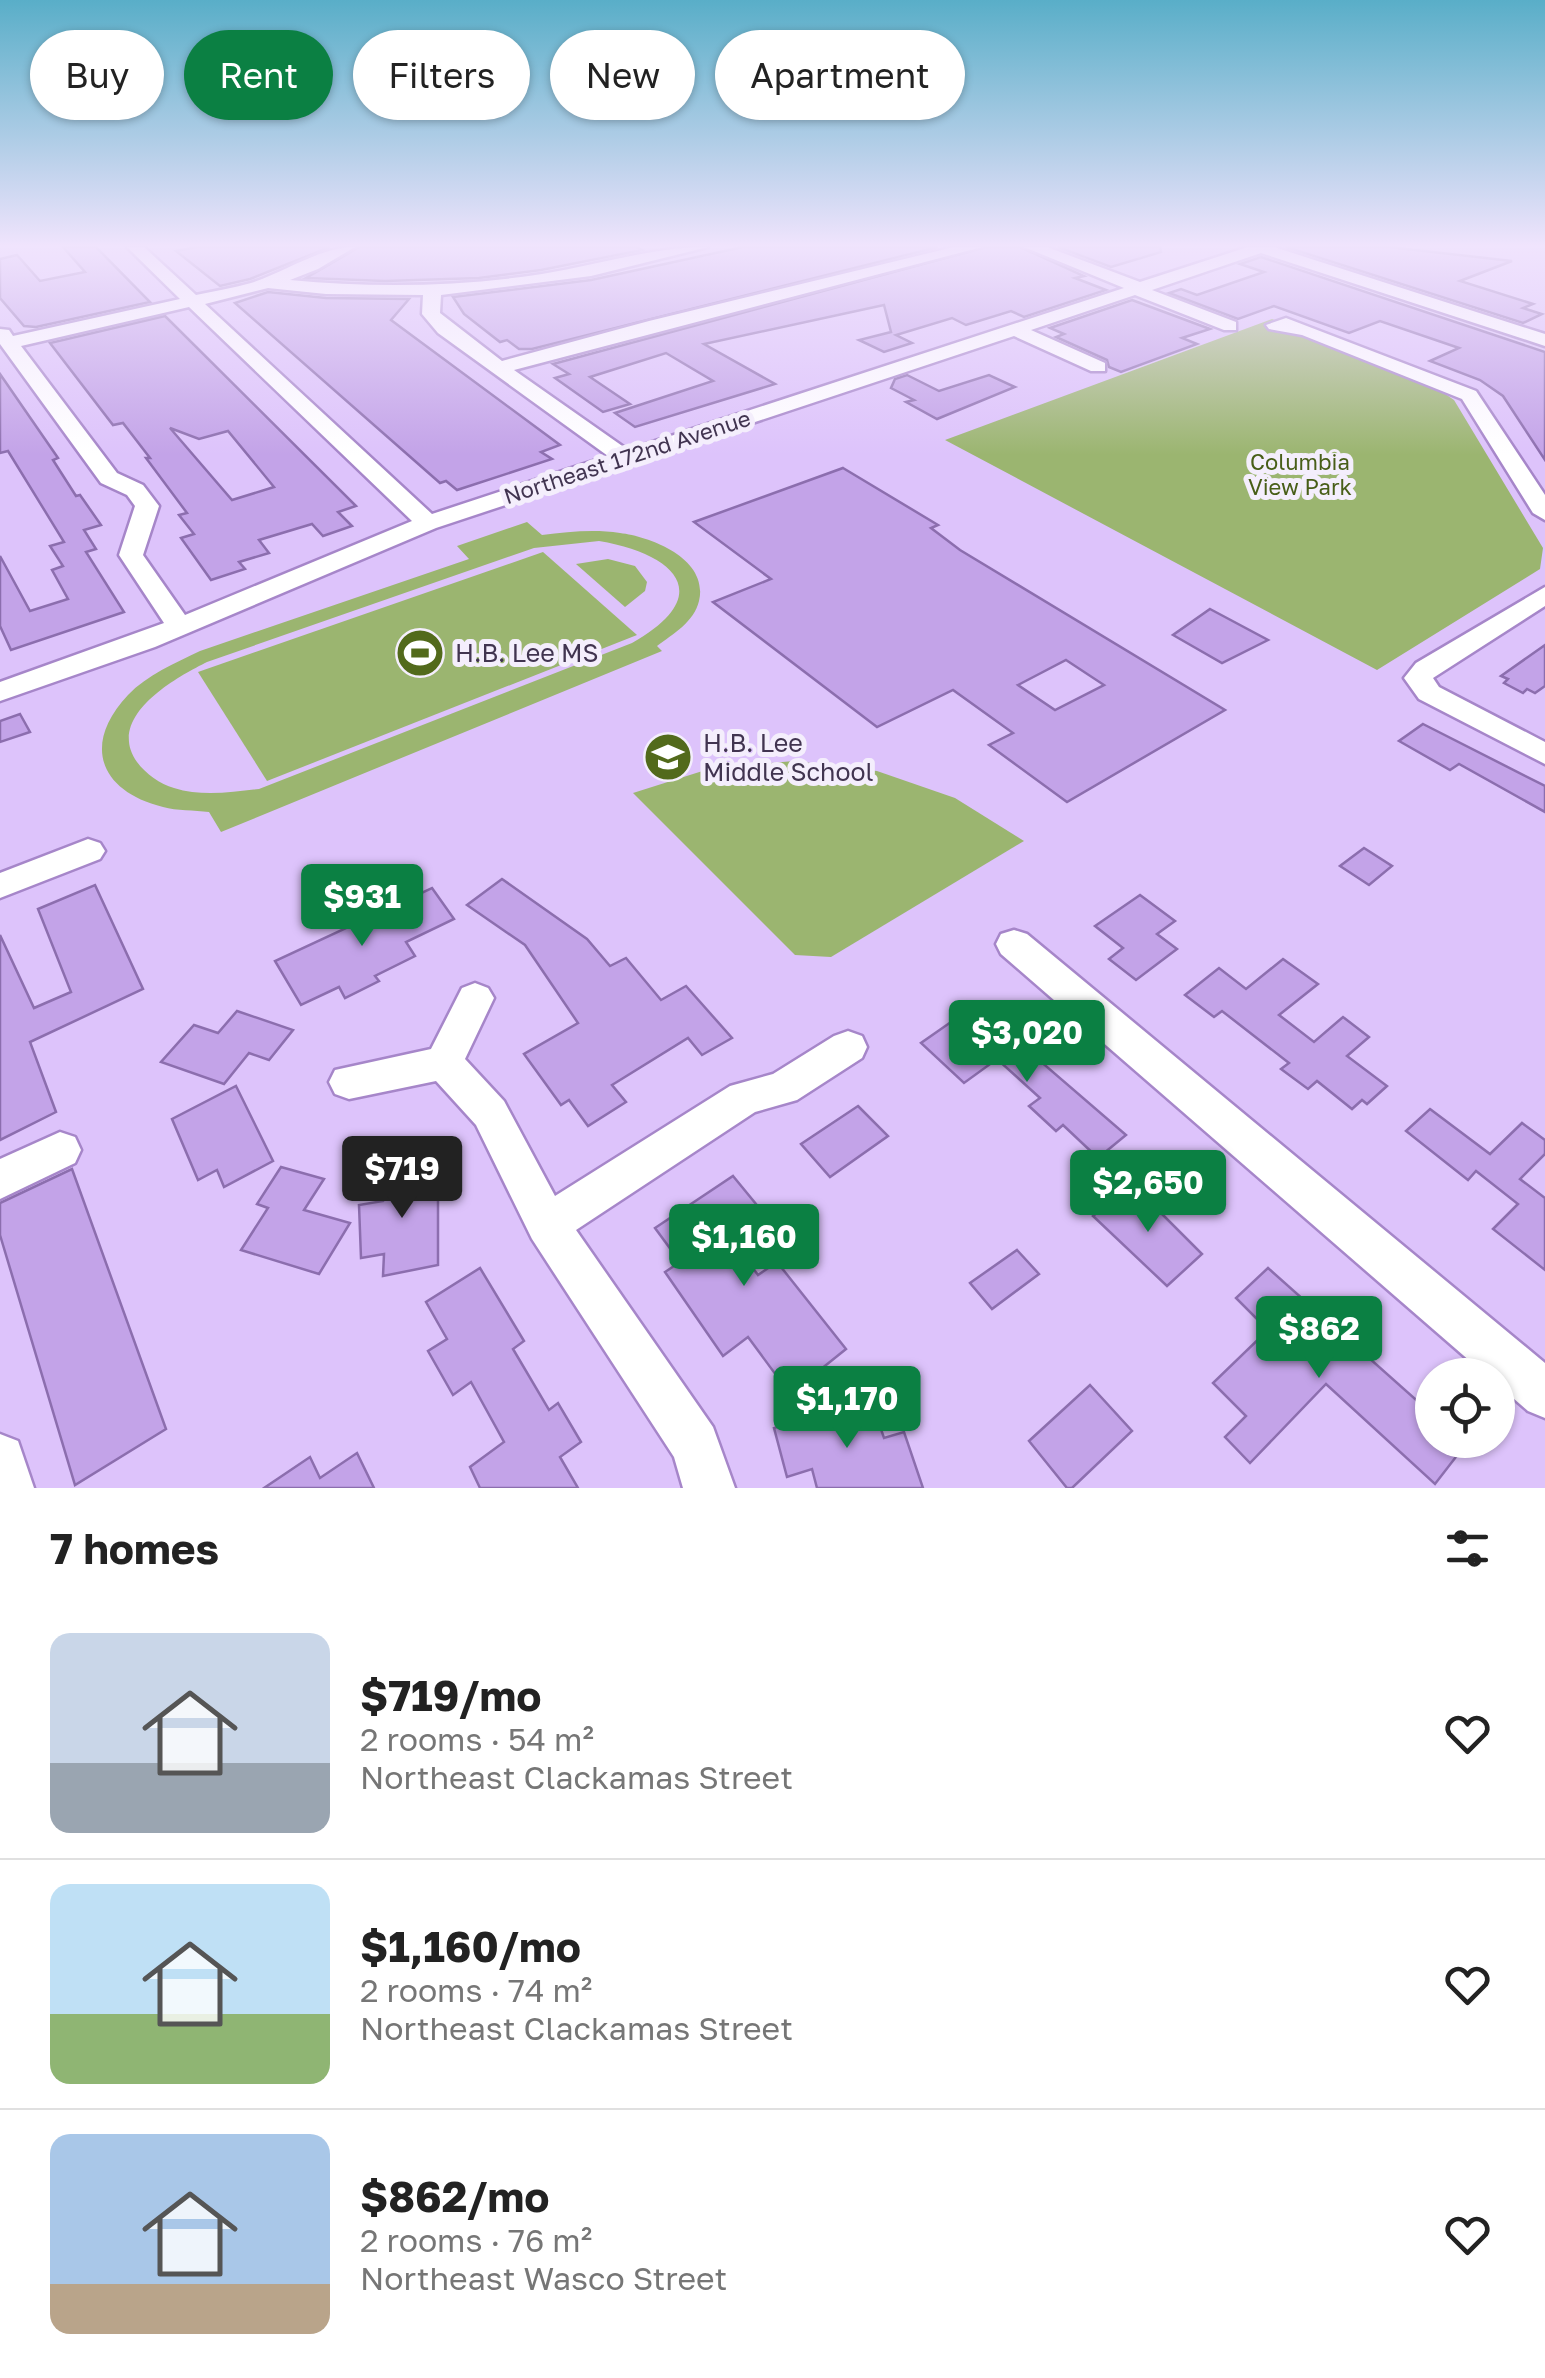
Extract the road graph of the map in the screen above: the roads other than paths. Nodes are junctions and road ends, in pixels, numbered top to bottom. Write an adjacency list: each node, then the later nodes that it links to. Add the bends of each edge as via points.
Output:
1 (119, 316): 12 (street)
2 (209, 316): 17 (street)
3 (433, 316): 14 (street)
4 (702, 316): 14 (street)
5 (1052, 316): 9 (street, Northeast 172nd Avenue)
6 (1207, 316): 8 (street)
7 (1484, 316): 11 (street)
8 (1230, 326)
9 (1014, 329): 13 (street); 15 (street, Northeast 172nd Avenue)
10 (1306, 330): 16 (street, via 1469,395)
11 (1540, 334)
12 (6, 338): 19 (street, via 109,478 135,490 147,506 131,555)
13 (1098, 366)
14 (500, 368): 15 (street)
15 (625, 458): 17 (street, Northeast 172nd Avenue)
16 (1545, 513)
17 (428, 524): 19 (street, Northeast 172nd Avenue)
18 (1545, 595): 21 (street, via 1418,678 1429,693)
19 (179, 626): 20 (street, Northeast 172nd Avenue)
20 (0, 692)
21 (1545, 754)
22 (88, 850): 23 (street)
23 (0, 886)
24 (1014, 944): 32 (street)
25 (475, 998): 27 (street)
26 (848, 1047): 31 (street, via 783,1088 744,1098)
27 (444, 1063): 28 (street); 31 (street, via 490,1113)
28 (350, 1082)
29 (60, 1150): 30 (street)
30 (0, 1180)
31 (547, 1226): 34 (street)
32 (1545, 1394)
33 (0, 1459): 35 (street)
34 (702, 1466)
35 (8, 1488)

